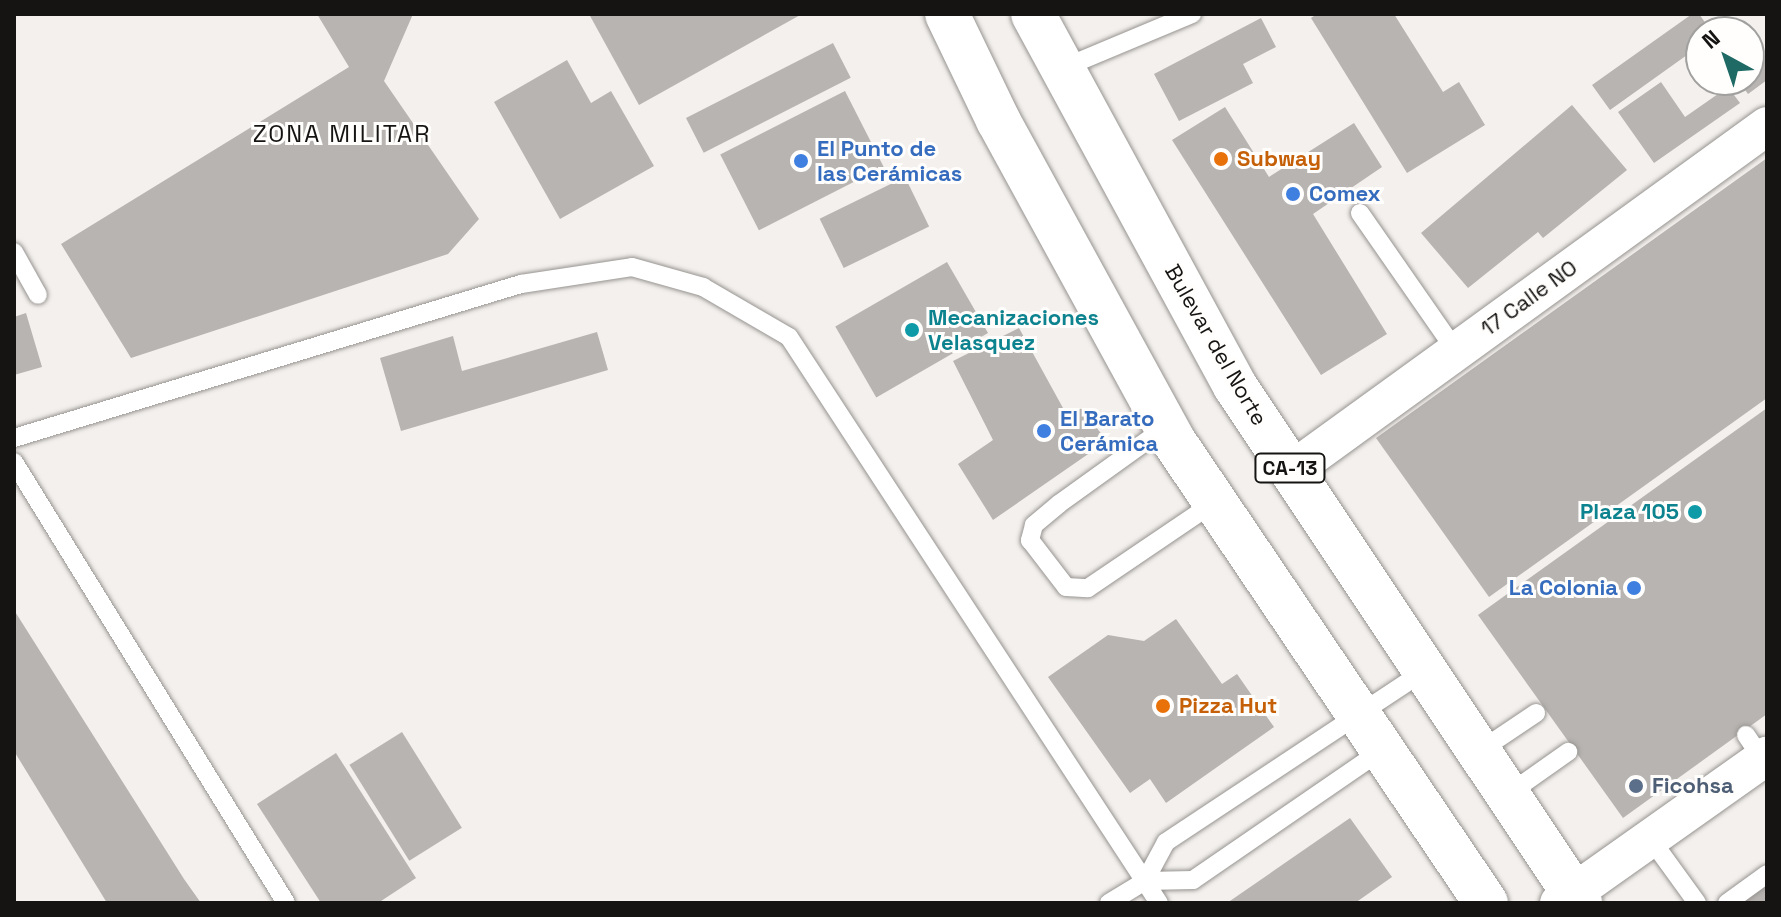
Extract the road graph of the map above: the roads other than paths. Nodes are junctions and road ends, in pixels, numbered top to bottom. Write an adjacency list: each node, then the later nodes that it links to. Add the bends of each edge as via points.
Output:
1 (947, 14): 10 (highway, via 998,120)
2 (1033, 14): 4 (highway, Bulevar del Norte / CA-13)
3 (1192, 14): 4 (lane)
4 (1060, 69): 13 (highway, Bulevar del Norte / CA-13, via 1235,386)
5 (1767, 126): 9 (street, 17 Calle NO)
6 (1360, 213): 9 (lane)
7 (14, 252): 8 (lane)
8 (38, 295)
9 (1456, 351): 13 (street, 17 Calle NO)
10 (1166, 427): 14 (highway); 14 (lane, via 1059,504 1034,525 1030,540 1066,587 1088,588)
11 (14, 438): 24 (lane, via 521,284 632,267 703,287 789,337)
12 (14, 462): 26 (lane)
13 (1291, 471): 15 (highway, Bulevar del Norte / CA-13)
14 (1212, 504): 17 (highway)
15 (1423, 672): 17 (lane); 18 (highway, Bulevar del Norte / CA-13)
16 (1536, 713): 18 (lane)
17 (1369, 733): 24 (lane, via 1166,842); 24 (lane, via 1193,880); 29 (highway)
18 (1478, 752): 21 (highway, Bulevar del Norte / CA-13)
19 (1568, 752): 21 (lane)
20 (1761, 755): 22 (street)
21 (1507, 795): 25 (highway, Bulevar del Norte / CA-13)
22 (1650, 838): 25 (street); 30 (lane)
23 (1767, 874): 31 (lane)
24 (1145, 881): 27 (lane); 28 (lane)
25 (1571, 900)
26 (286, 903)
27 (1109, 903)
28 (1159, 903)
29 (1486, 903)
30 (1697, 903)
31 (1727, 903)

